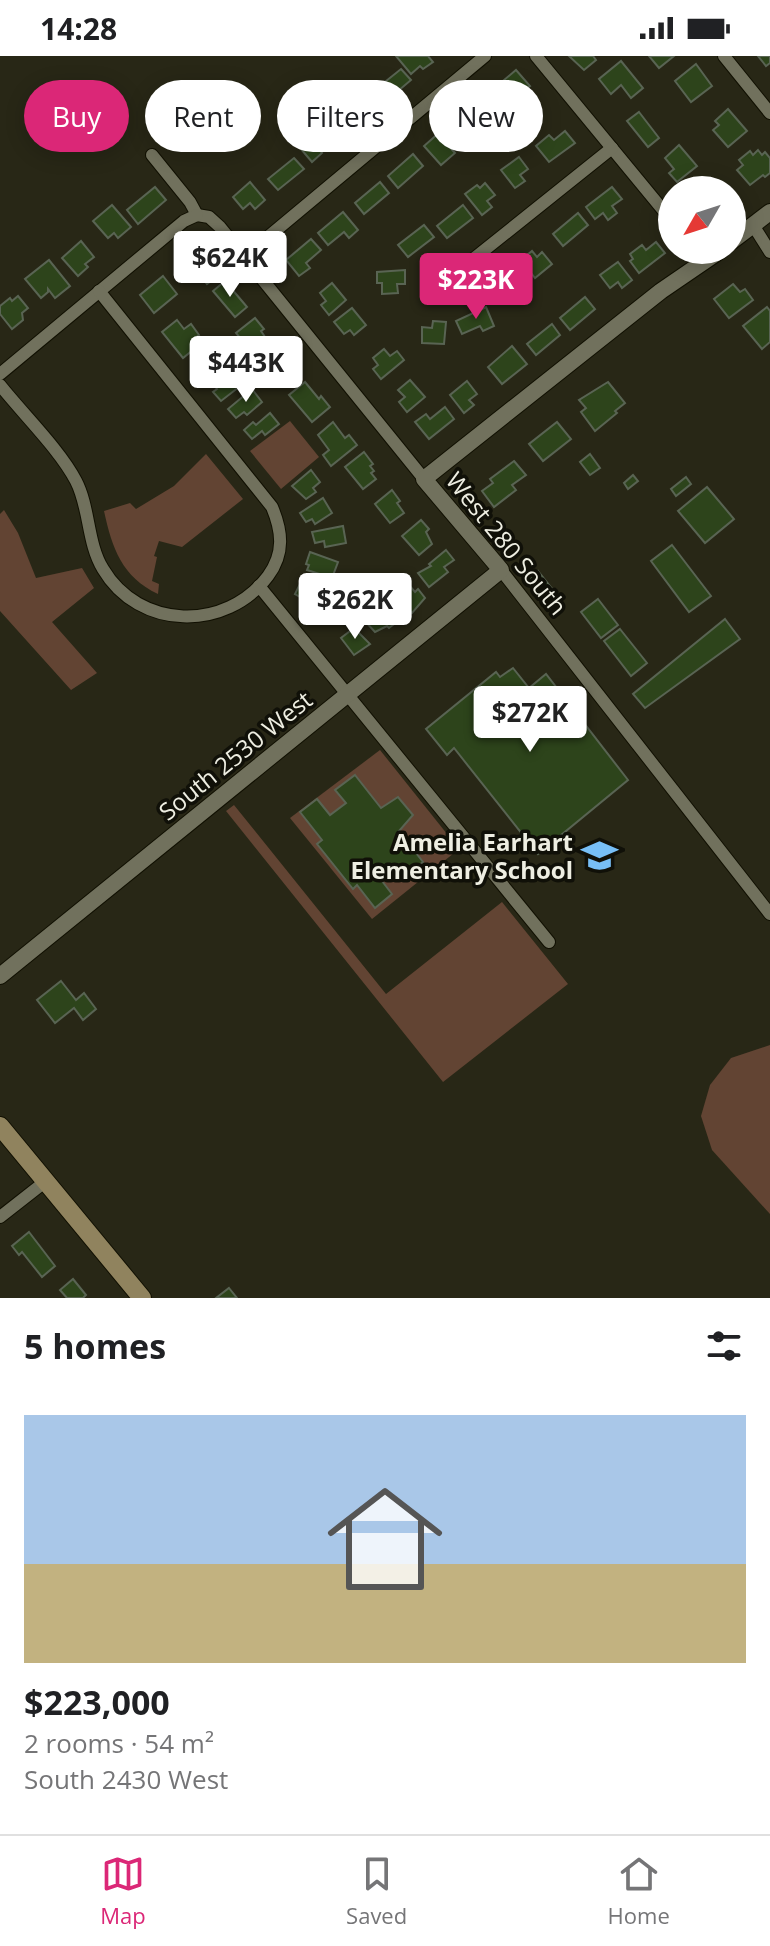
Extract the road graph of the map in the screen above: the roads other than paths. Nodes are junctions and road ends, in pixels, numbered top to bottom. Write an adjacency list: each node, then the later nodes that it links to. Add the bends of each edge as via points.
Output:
1 (485, 56): 13 (street)
2 (536, 56): 5 (street)
3 (724, 56): 4 (street)
4 (770, 113)
5 (612, 148): 7 (street); 15 (street)
6 (152, 155): 9 (street, West 280 South)
7 (658, 204)
8 (770, 212): 10 (street)
9 (197, 215): 13 (street, West 280 South, via 214,221); 16 (street)
10 (753, 225): 11 (street); 12 (street)
11 (746, 230)
12 (770, 252)
13 (244, 257): 19 (street, West 280 South)
14 (691, 264): 19 (street)
15 (447, 280)
16 (99, 291): 17 (street); 21 (street, via 272,507 280,551)
17 (0, 374)
18 (0, 385): 21 (street, via 76,480 101,566 132,602 165,616 194,616 233,604)
19 (424, 479): 20 (street, West 280 South)
20 (501, 570): 22 (street, South 2530 West); 23 (street, West 280 South)
21 (259, 586): 22 (street)
22 (348, 694): 24 (street); 25 (street, South 2530 West)
23 (770, 914)
24 (549, 942)
25 (0, 976)
26 (0, 1126): 27 (main road)
27 (46, 1181): 28 (street); 29 (main road)
28 (0, 1217)
29 (141, 1298)

